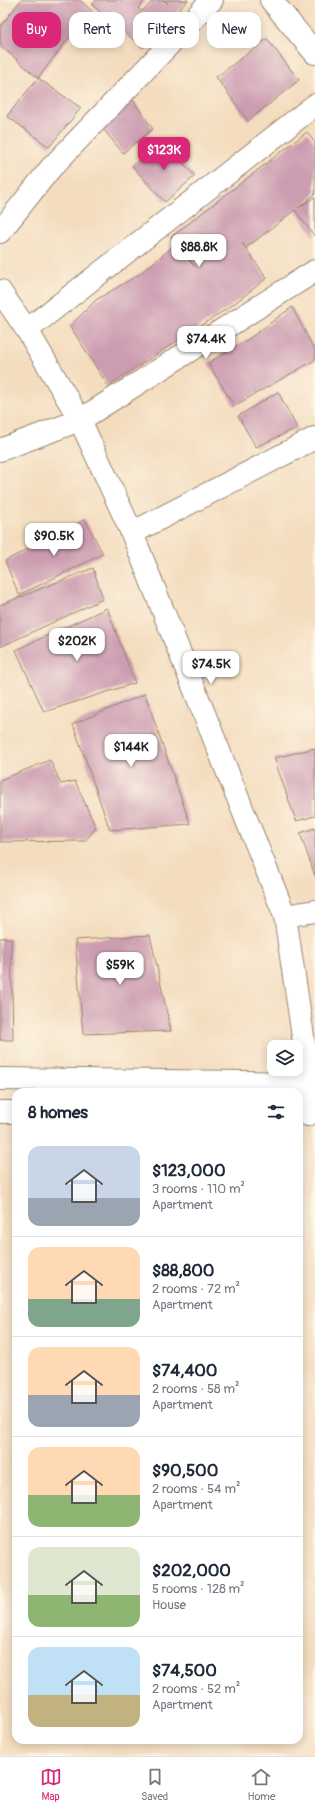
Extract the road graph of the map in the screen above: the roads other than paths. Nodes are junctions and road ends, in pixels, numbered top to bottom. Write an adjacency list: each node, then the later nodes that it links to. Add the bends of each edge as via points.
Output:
1 (212, 0): 5 (street, via 50,169)
2 (271, 0): 3 (street)
3 (315, 53)
4 (315, 105): 8 (street)
5 (0, 232)
6 (315, 271): 9 (street)
7 (0, 292): 8 (street)
8 (27, 330): 9 (street)
9 (80, 420): 11 (street); 12 (street)
10 (315, 438): 12 (street)
11 (0, 450)
12 (132, 534): 14 (street)
13 (315, 911): 14 (street)
14 (285, 916): 16 (street)
15 (0, 1078): 16 (street)
16 (312, 1083): 19 (street)
17 (0, 1112): 18 (street)
18 (12, 1112)
19 (307, 1115)

